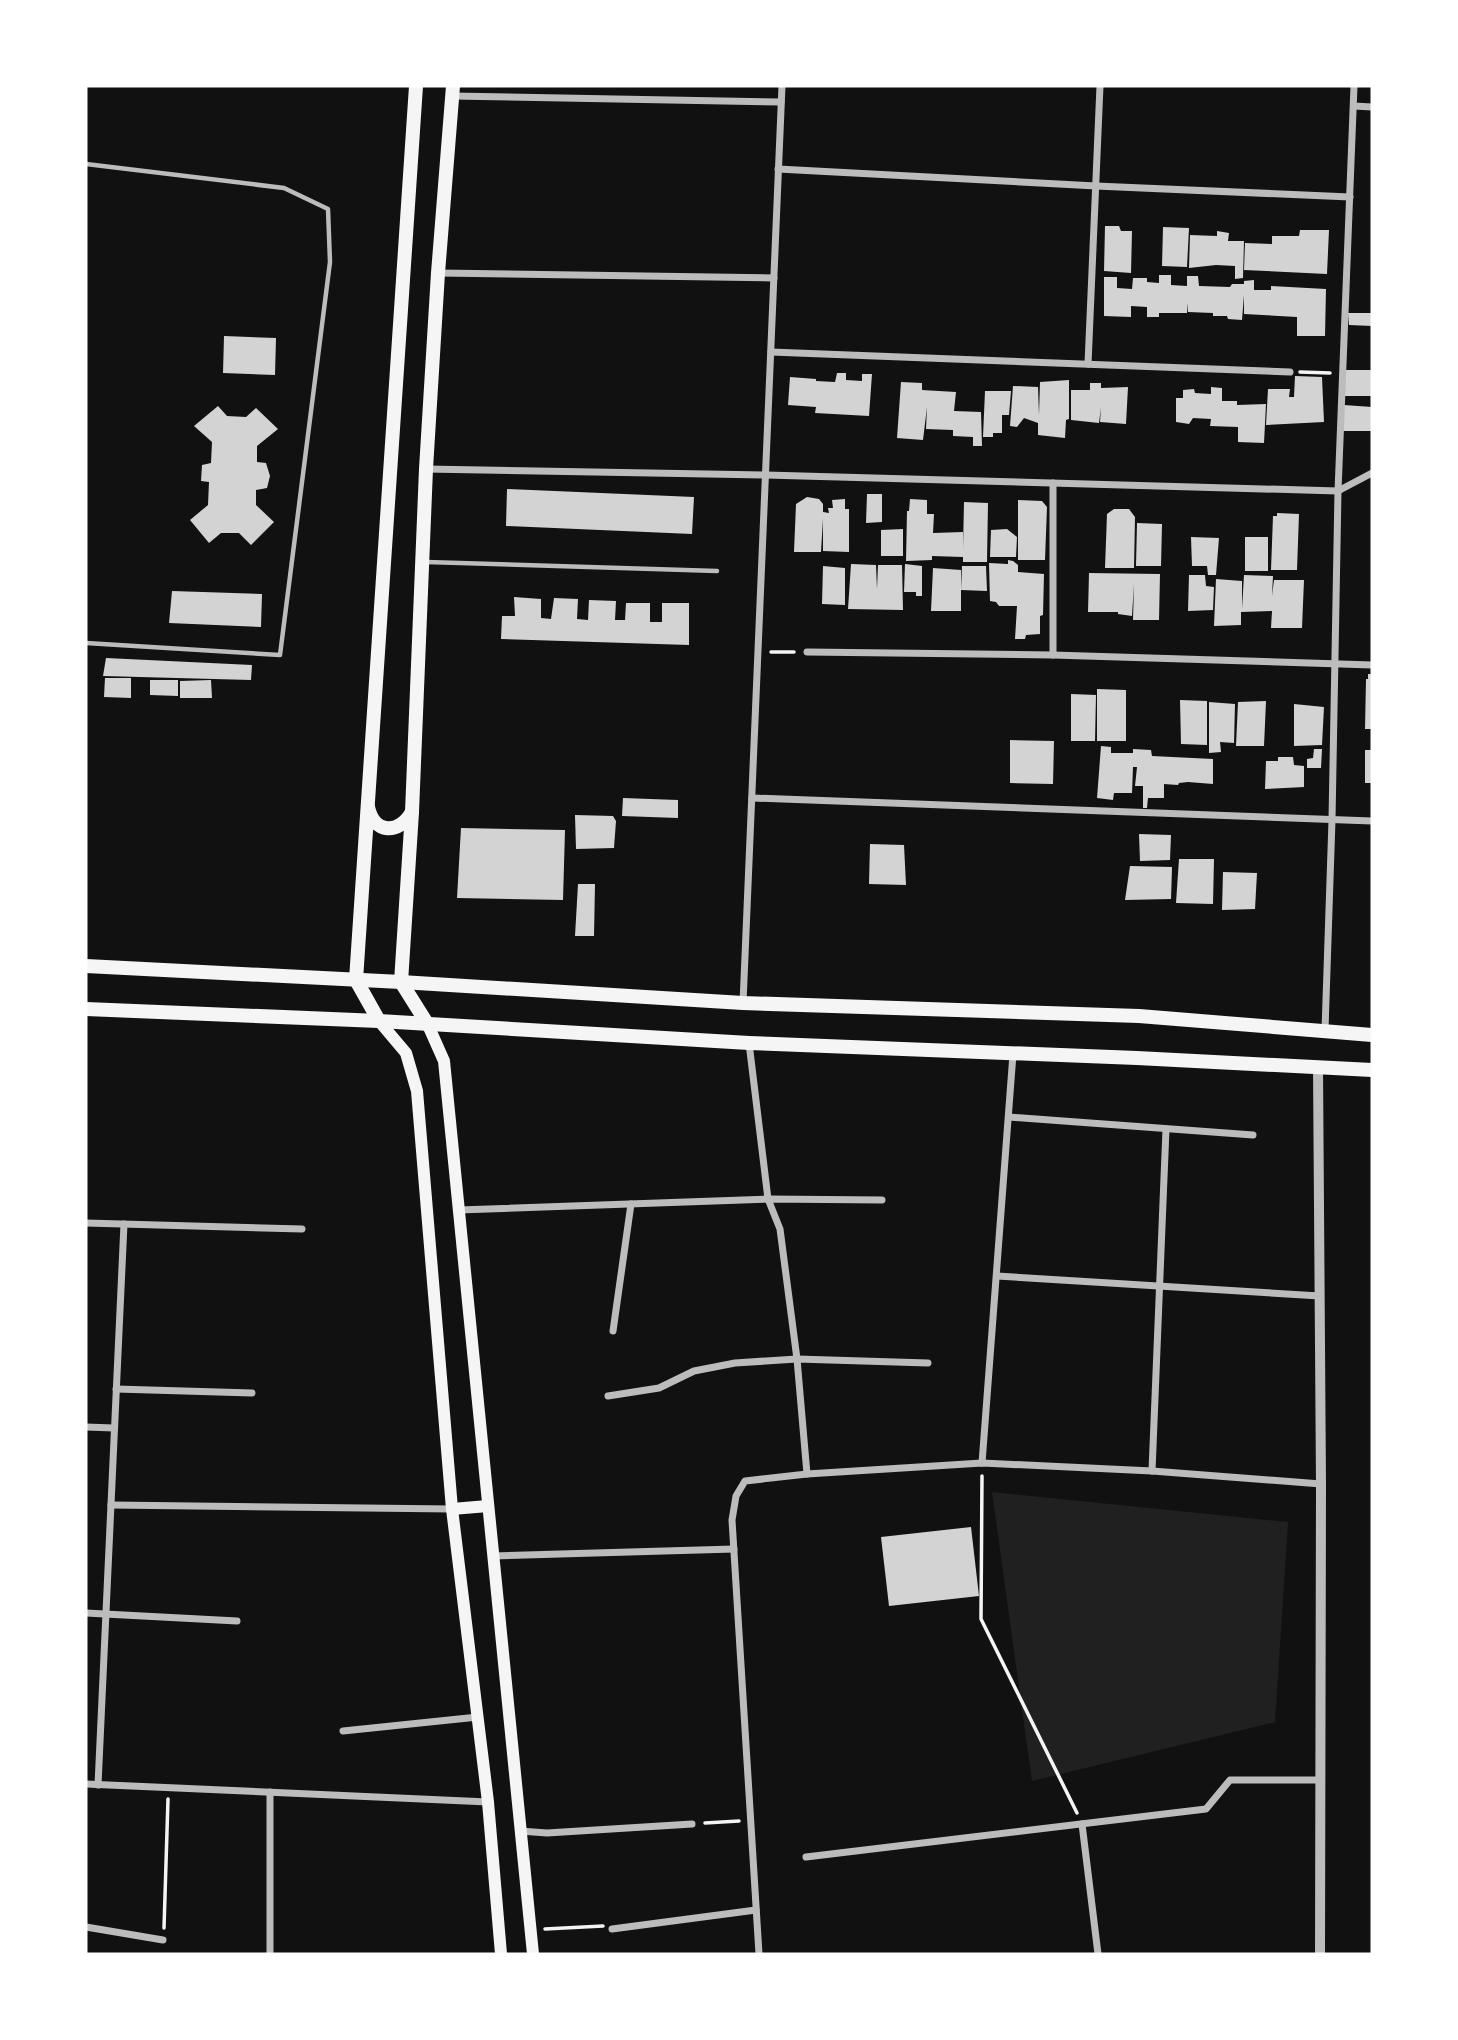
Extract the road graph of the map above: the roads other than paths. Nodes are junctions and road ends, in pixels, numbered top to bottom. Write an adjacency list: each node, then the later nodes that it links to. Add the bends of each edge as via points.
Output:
1 (782, 86): 6 (street)
2 (1100, 86): 11 (street)
3 (1354, 86): 7 (street)
4 (414, 89): 31 (main road)
5 (453, 91): 6 (street); 13 (main road)
6 (781, 102): 10 (street)
7 (1354, 106): 8 (street); 12 (street)
8 (1372, 107)
9 (86, 164): 25 (lane, via 284,188 328,209 330,262 279,655)
10 (778, 169): 11 (street); 14 (street)
11 (1096, 186): 12 (street); 16 (street)
12 (1350, 197): 22 (street)
13 (438, 273): 14 (street); 18 (main road)
14 (774, 278): 15 (street)
15 (771, 352): 16 (street); 20 (street)
16 (1088, 365): 17 (street)
17 (1290, 372)
18 (426, 469): 20 (street); 23 (main road)
19 (1372, 473): 22 (street)
20 (766, 475): 21 (street); 30 (street)
21 (1053, 483): 22 (street); 27 (street)
22 (1338, 491): 28 (street)
23 (422, 562): 24 (lane); 32 (main road)
24 (717, 571)
25 (86, 643)
26 (807, 652): 27 (street)
27 (1053, 655): 28 (street)
28 (1334, 664): 29 (street); 33 (street)
29 (1372, 665)
30 (752, 798): 33 (street); 38 (street)
31 (368, 806): 32 (main road, via 370,816 387,828 407,821); 36 (main road)
32 (412, 811): 37 (main road)
33 (1332, 820): 34 (street); 42 (street)
34 (1372, 821)
35 (86, 966): 36 (main road)
36 (356, 980): 37 (main road); 40 (main road)
37 (401, 982): 38 (main road); 41 (main road)
38 (743, 1003): 42 (main road, via 1139,1016)
39 (86, 1009): 40 (main road)
40 (379, 1021): 41 (main road); 75 (main road, via 405,1053 417,1091)
41 (428, 1025): 44 (main road); 54 (main road, via 444,1061)
42 (1325, 1031): 43 (main road)
43 (1372, 1035)
44 (749, 1043): 45 (main road); 51 (street)
45 (1013, 1054): 46 (main road); 48 (street)
46 (1318, 1067): 47 (main road); 60 (street)
47 (1372, 1070)
48 (1009, 1117): 49 (street); 58 (street)
49 (1166, 1129): 50 (street); 59 (street)
50 (1253, 1135)
51 (768, 1199): 52 (street); 53 (street); 62 (street, via 780,1229)
52 (882, 1200)
53 (631, 1204): 54 (street); 61 (street)
54 (459, 1210): 74 (main road)
55 (86, 1223): 56 (street)
56 (124, 1224): 57 (street); 64 (street)
57 (302, 1229)
58 (997, 1276): 59 (street); 69 (street)
59 (1160, 1286): 60 (street); 70 (street)
60 (1320, 1296): 72 (street)
61 (613, 1331)
62 (797, 1359): 63 (street); 66 (street, via 694,1371 659,1388); 71 (street)
63 (928, 1363)
64 (116, 1389): 65 (street); 68 (street)
65 (252, 1393)
66 (608, 1396)
67 (86, 1427): 68 (street)
68 (114, 1429): 73 (street)
69 (982, 1463): 70 (street); 71 (street)
70 (1152, 1471): 72 (street)
71 (807, 1474): 76 (street, via 745,1481 736,1496 732,1520)
72 (1321, 1484): 83 (street)
73 (111, 1505): 75 (street); 79 (street)
74 (488, 1506): 75 (main road); 77 (main road)
75 (452, 1509): 81 (main road)
76 (734, 1549): 77 (street); 92 (street)
77 (493, 1556): 90 (main road)
78 (86, 1613): 79 (street)
79 (106, 1614): 80 (street); 85 (street)
80 (237, 1620)
81 (478, 1717): 82 (street); 87 (main road)
82 (343, 1731)
83 (1321, 1780): 89 (street, via 1230,1780 1206,1809); 101 (street)
84 (86, 1784): 85 (street)
85 (98, 1785): 86 (street)
86 (270, 1792): 87 (street); 96 (street)
87 (488, 1802): 97 (main road)
88 (692, 1824): 90 (street)
89 (1082, 1824): 91 (street); 100 (street)
90 (520, 1831): 98 (main road)
91 (806, 1857)
92 (756, 1910): 94 (street); 99 (street)
93 (86, 1927): 95 (street)
94 (612, 1929)
95 (163, 1940)
96 (270, 1954)
97 (501, 1954)
98 (533, 1954)
99 (759, 1954)
100 (1098, 1954)
101 (1320, 1954)

